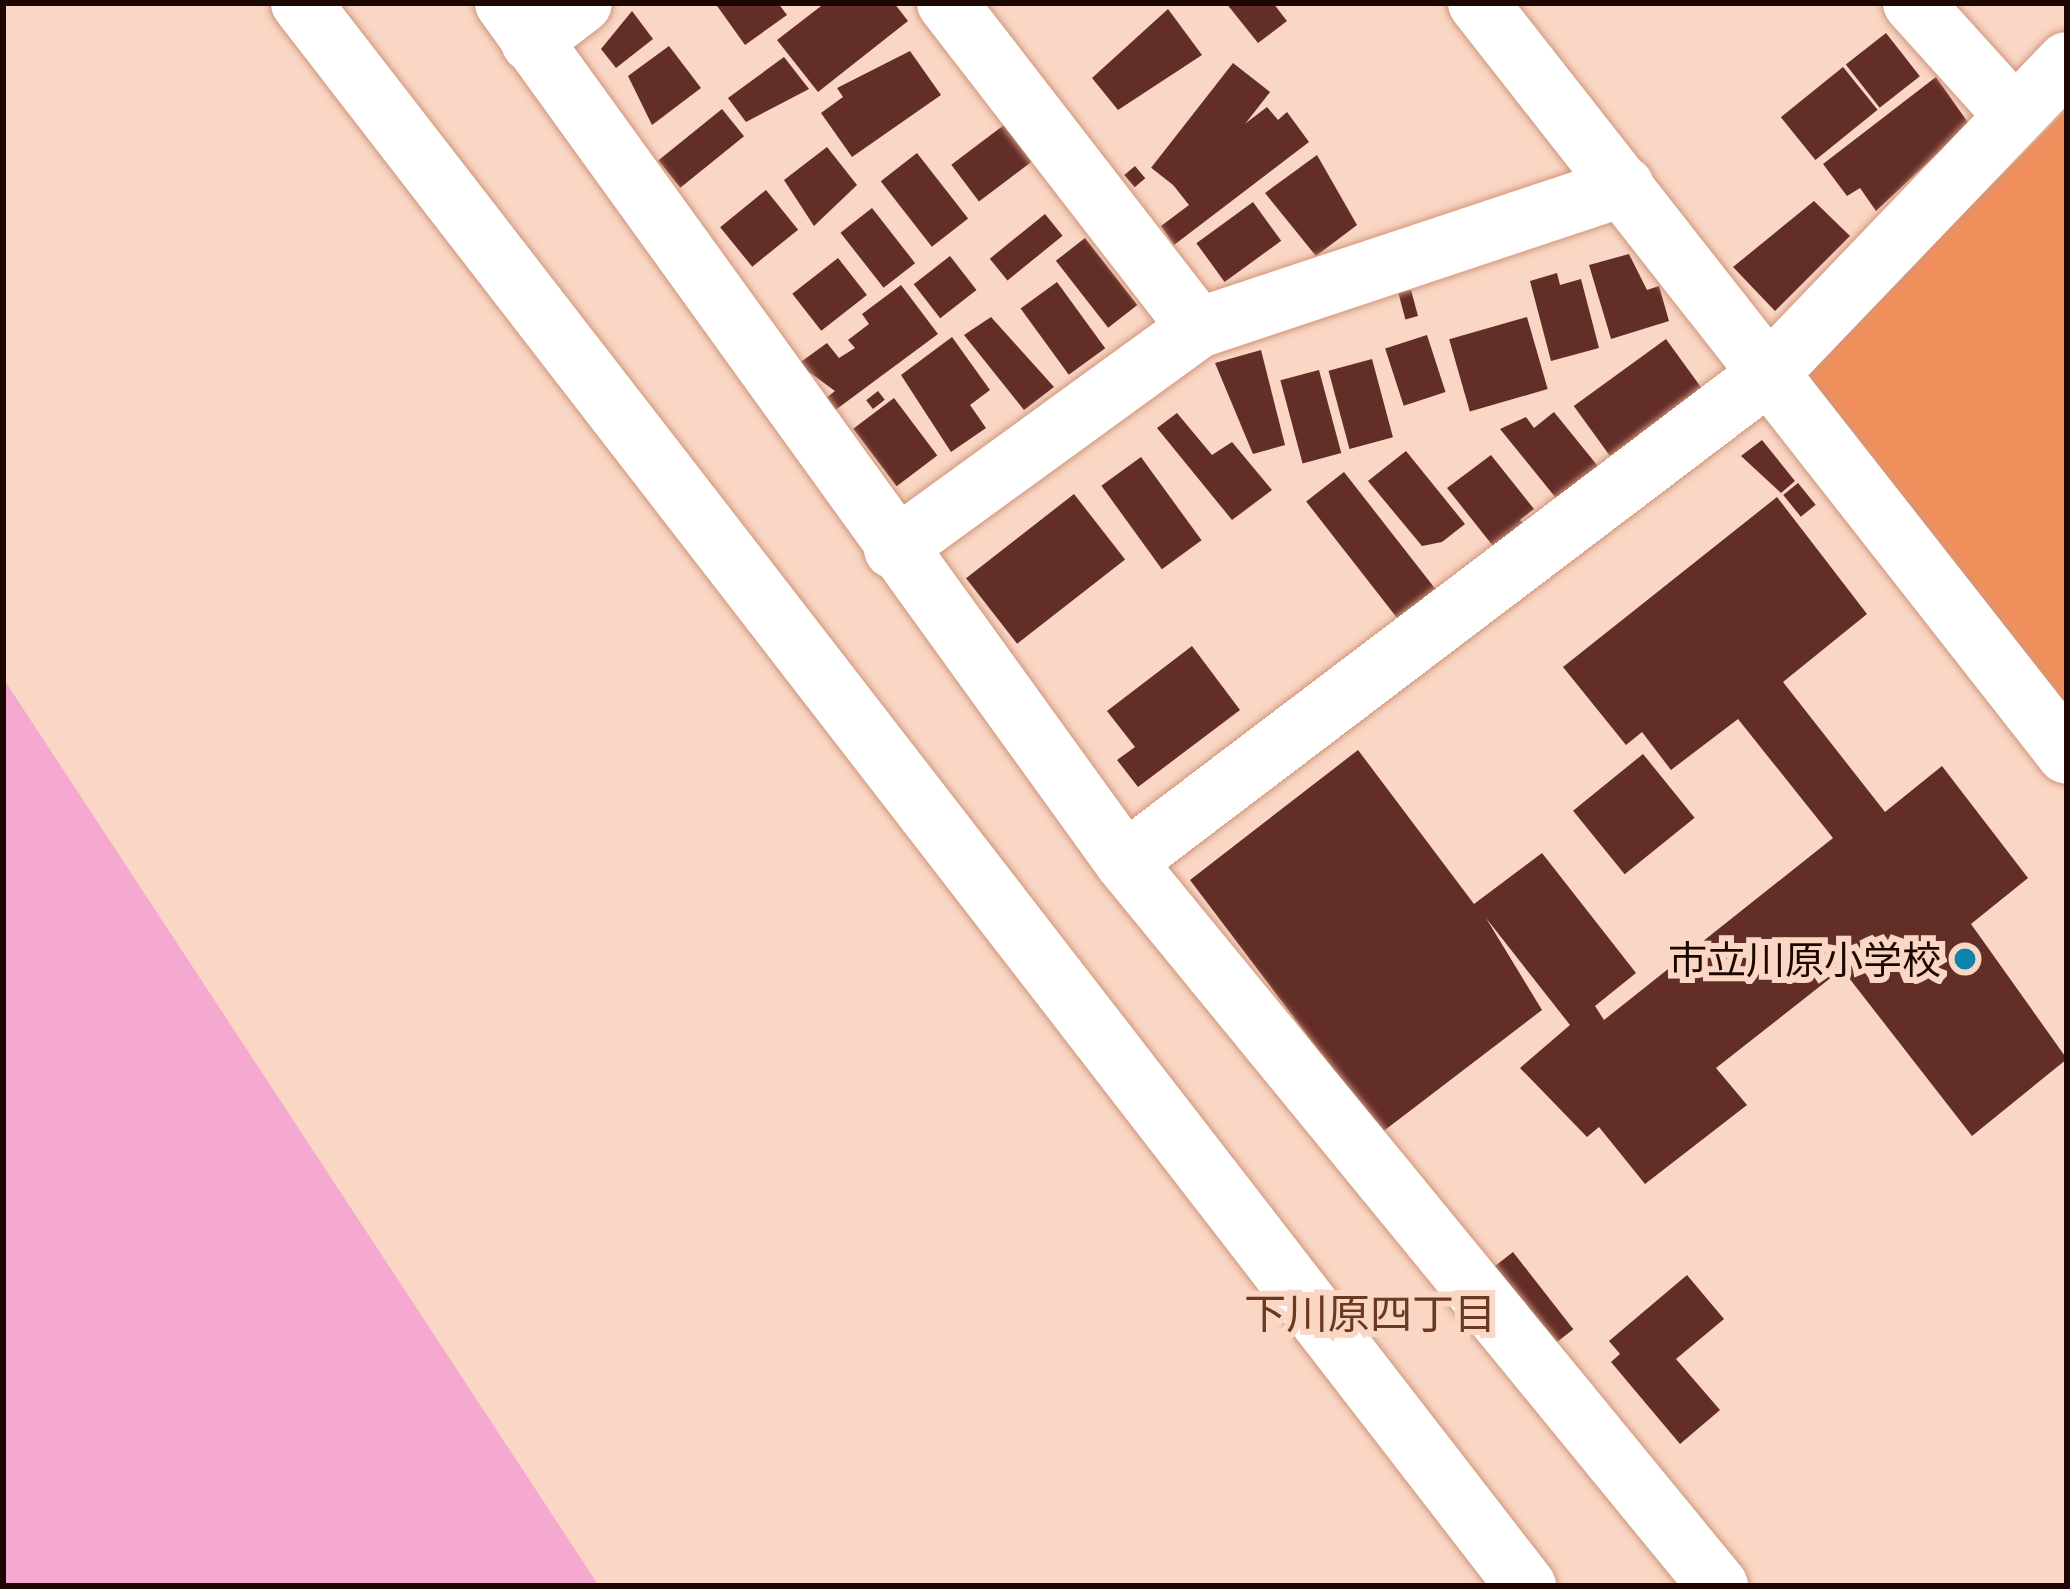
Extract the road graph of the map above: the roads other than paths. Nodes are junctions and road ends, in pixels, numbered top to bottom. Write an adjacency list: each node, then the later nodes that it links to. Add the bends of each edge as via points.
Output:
1 (301, 3): 15 (street)
2 (582, 3): 6 (street)
3 (947, 3): 10 (street)
4 (1478, 3): 9 (street)
5 (1913, 3): 8 (street)
6 (518, 23): 12 (street)
7 (2067, 62): 8 (street)
8 (2015, 116): 11 (street)
9 (1624, 186): 10 (street); 11 (street)
10 (1198, 328): 12 (street)
11 (1766, 376): 13 (street); 14 (street)
12 (894, 550): 14 (street)
13 (2067, 754)
14 (1125, 862): 16 (street)
15 (1526, 1586)
16 (1718, 1586)

